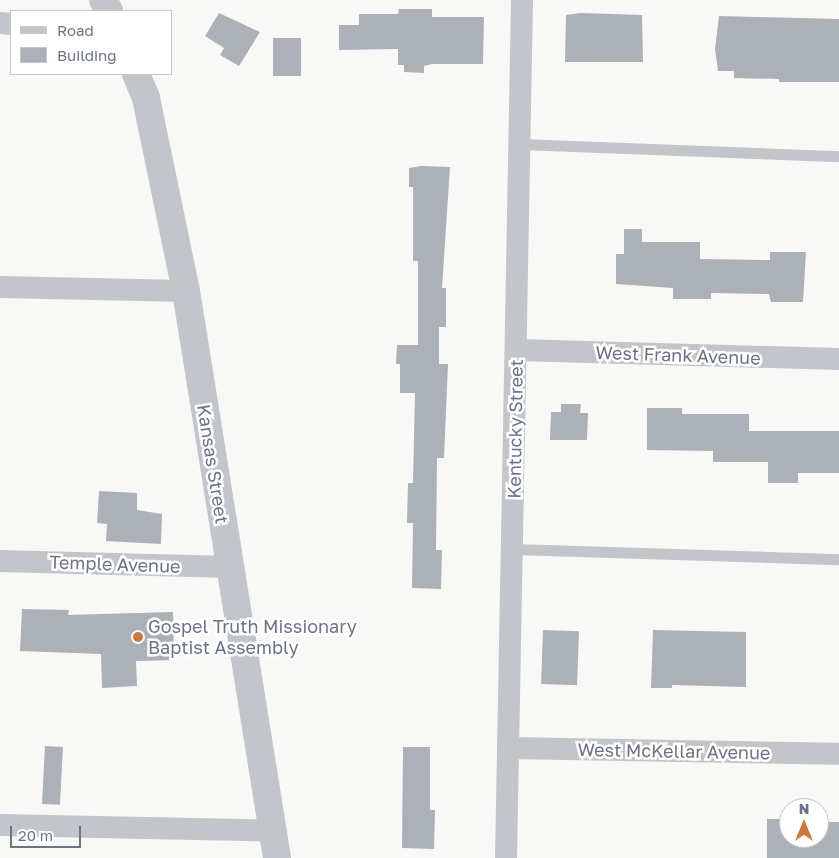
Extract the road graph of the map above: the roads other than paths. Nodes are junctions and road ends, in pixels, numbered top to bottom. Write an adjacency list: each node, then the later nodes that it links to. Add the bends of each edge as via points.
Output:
1 (522, 0): 3 (street, Kentucky Street)
2 (136, 75): 6 (street, Kansas Street, via 146,98)
3 (520, 144): 4 (lane); 7 (street, Kentucky Street)
4 (839, 156)
5 (0, 287): 6 (street)
6 (186, 291): 12 (street, Kansas Street)
7 (517, 350): 8 (street, West Frank Avenue); 9 (street, Kentucky Street)
8 (839, 359)
9 (513, 549): 10 (lane); 13 (street, Kentucky Street)
10 (839, 559)
11 (0, 561): 12 (street, Temple Avenue)
12 (230, 567): 16 (street, Kansas Street)
13 (509, 748): 14 (street, West McKellar Avenue); 18 (street, Kentucky Street)
14 (839, 754)
15 (0, 825): 16 (street)
16 (275, 831): 17 (street, Kansas Street)
17 (277, 858)
18 (506, 858)

